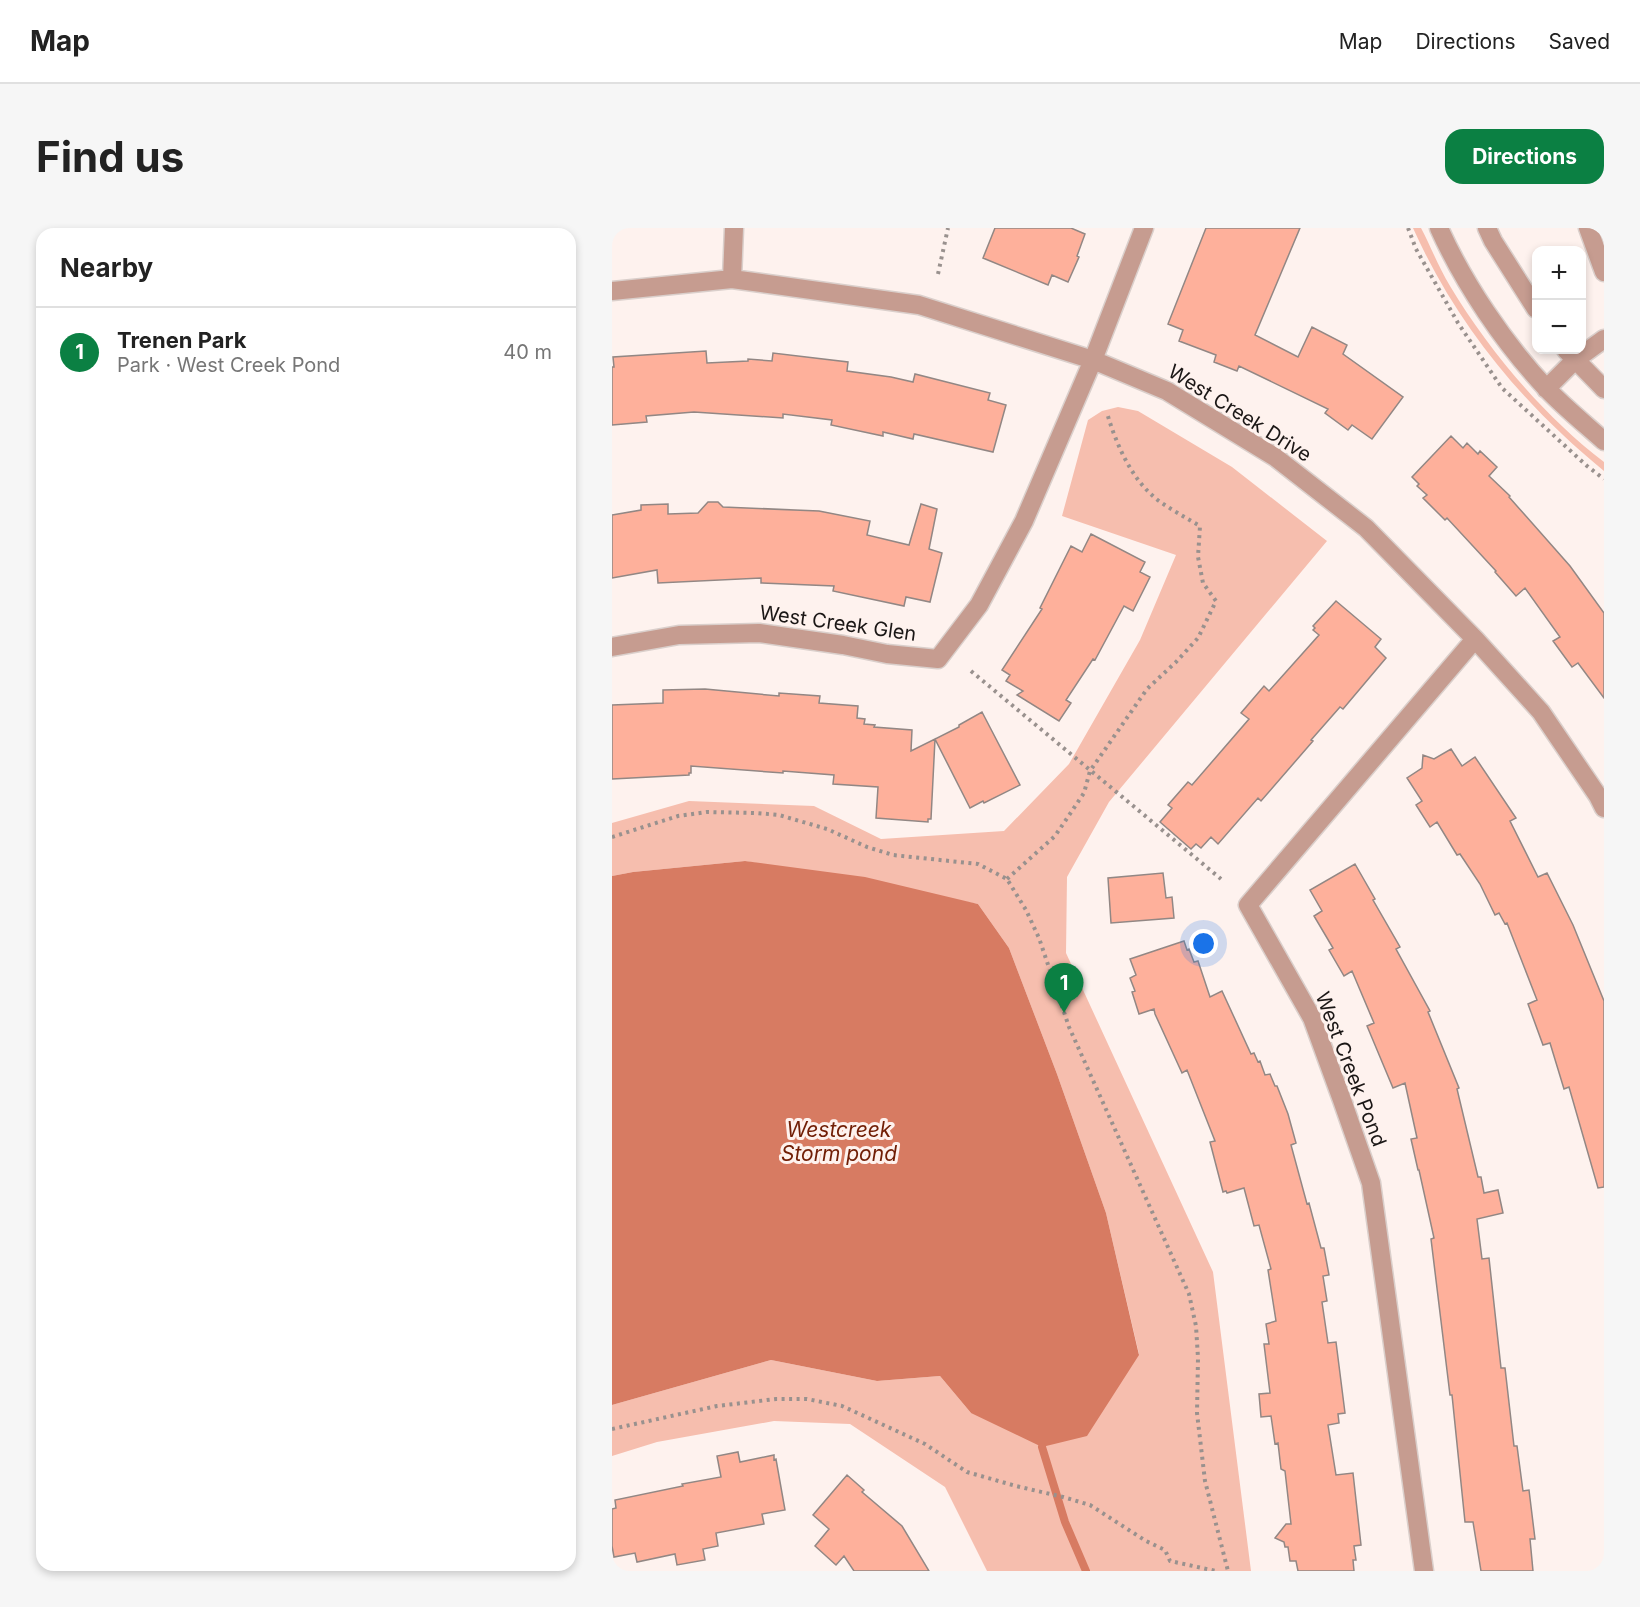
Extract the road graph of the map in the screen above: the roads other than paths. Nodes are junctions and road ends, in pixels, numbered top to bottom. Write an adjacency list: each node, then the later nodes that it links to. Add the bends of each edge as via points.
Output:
1 (734, 228): 7 (street)
2 (1144, 228): 12 (street)
3 (1439, 228): 13 (street, via 1450,254 1497,329)
4 (1487, 228): 9 (street)
5 (1588, 228): 6 (street)
6 (1604, 272)
7 (732, 279): 8 (street, West Creek Drive); 12 (street, West Creek Drive, via 919,305)
8 (612, 291)
9 (1532, 303)
10 (1604, 339): 11 (street)
11 (1571, 355): 13 (street); 14 (street)
12 (1093, 360): 16 (street, West Creek Drive, via 1167,391 1275,457 1366,528); 17 (street, West Creek Glen, via 1024,521 979,605 938,659 759,633 679,635)
13 (1546, 388): 15 (street)
14 (1604, 389)
15 (1604, 441)
16 (1475, 639): 18 (street, West Creek Drive, via 1541,712); 19 (street, West Creek Pond, via 1248,905 1312,1018 1371,1183)
17 (612, 647)
18 (1604, 808)
19 (1424, 1571)

